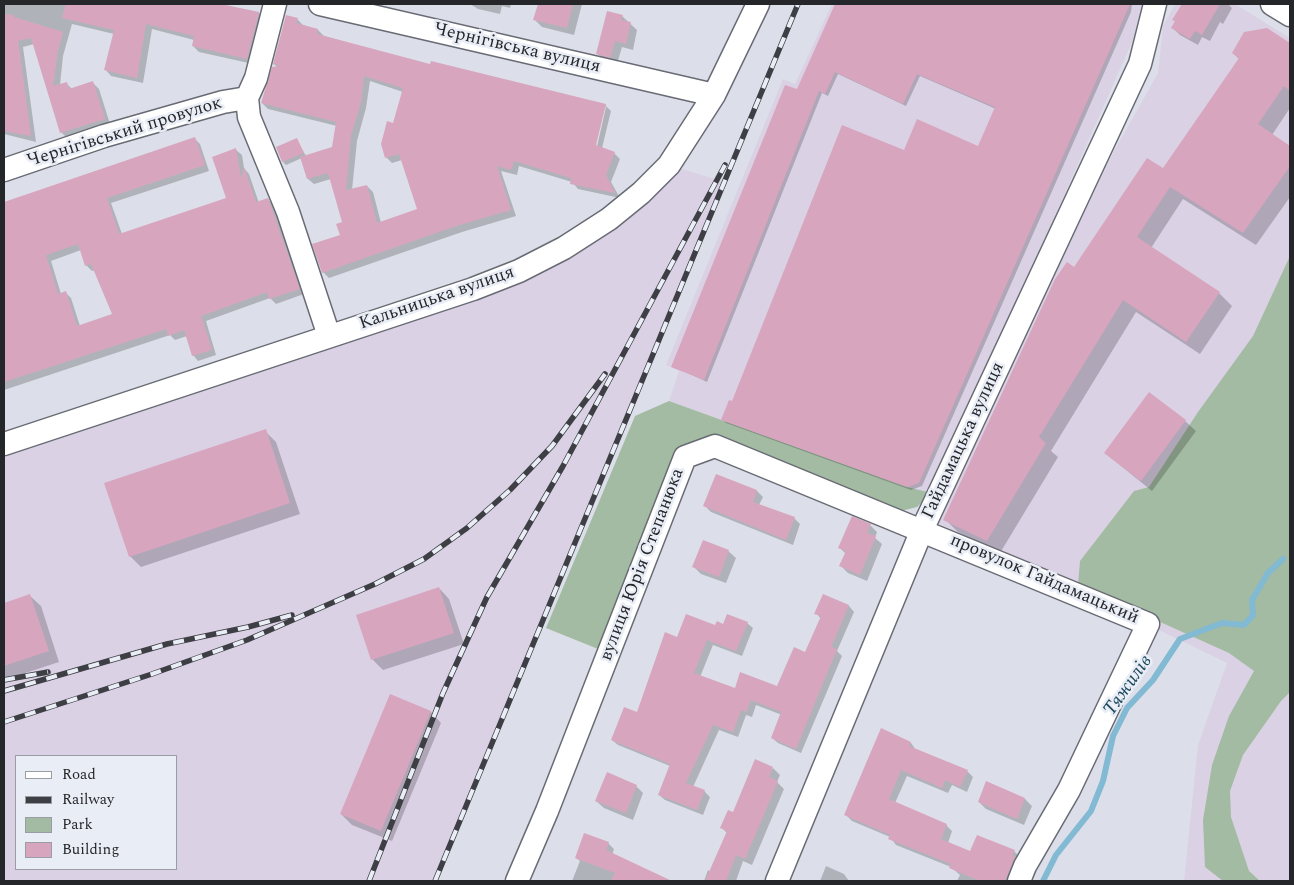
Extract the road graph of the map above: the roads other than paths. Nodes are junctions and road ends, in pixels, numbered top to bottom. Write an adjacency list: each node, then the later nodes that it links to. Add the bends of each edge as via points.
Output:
1 (275, 4): 8 (street, via 256,78)
2 (320, 4): 7 (street, Чернігівська вулиця)
3 (758, 4): 7 (street, Кальницька вулиця)
4 (1155, 4): 12 (street, Гайдамацька вулиця, via 1140,64)
5 (1272, 4): 6 (street)
6 (1290, 15)
7 (714, 95): 10 (street, Кальницька вулиця, via 669,165 609,219 579,239 496,281)
8 (247, 98): 9 (street, Чернігівський провулок, via 104,136); 10 (street, via 249,117 288,212)
9 (4, 170)
10 (329, 336): 11 (street, Кальницька вулиця)
11 (4, 444)
12 (922, 530): 13 (street, вулиця Юрія Степанюка, via 715,446 685,457); 14 (street, Гайдамацька вулиця); 15 (street, провулок Гайдамацький, via 1148,624 1069,790)
13 (517, 881)
14 (777, 881)
15 (1019, 881)

